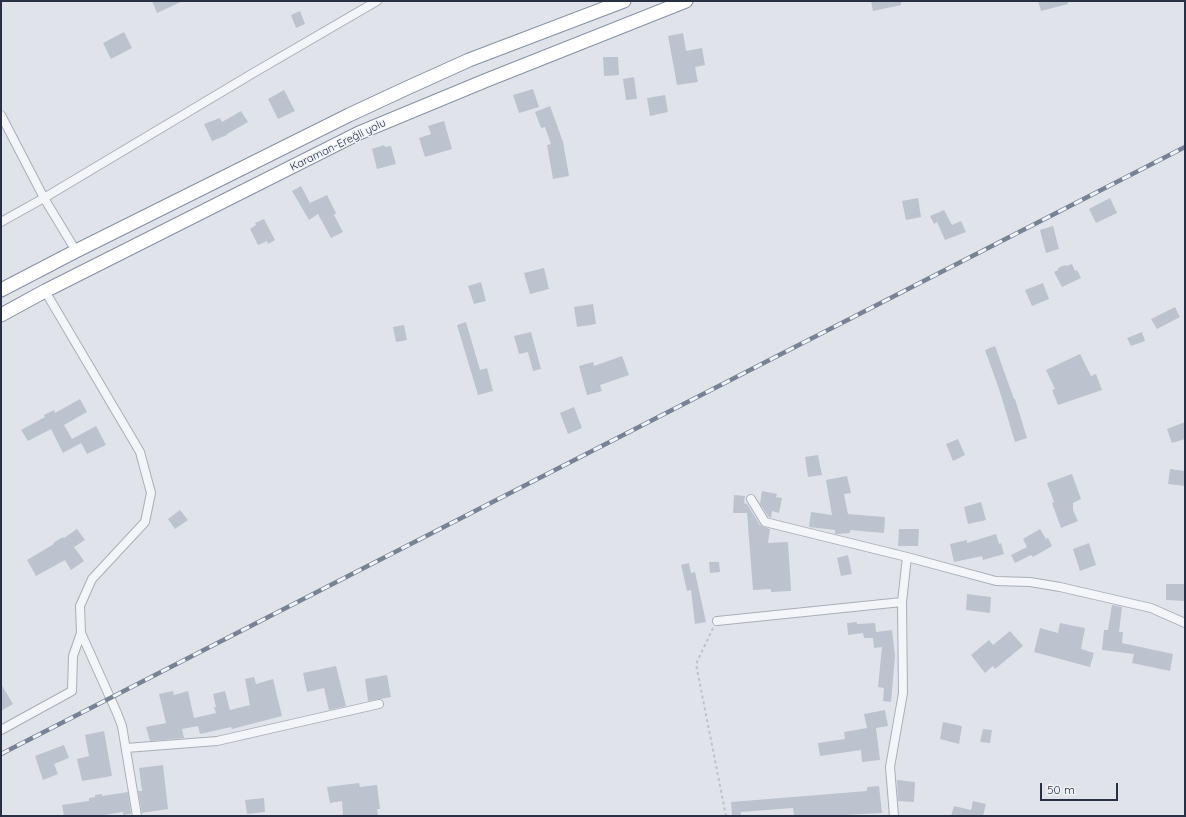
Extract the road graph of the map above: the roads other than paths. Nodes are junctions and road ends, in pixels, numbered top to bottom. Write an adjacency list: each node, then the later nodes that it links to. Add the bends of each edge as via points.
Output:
1 (377, 1): 5 (street)
2 (624, 1): 7 (highway, Karaman-Ereğli yolu, via 469,60 407,88)
3 (686, 1): 9 (highway, Karaman-Ereğli yolu, via 359,133)
4 (1, 115): 5 (street)
5 (44, 198): 6 (street); 7 (street)
6 (1, 222)
7 (76, 251): 8 (highway, Karaman-Ereğli yolu)
8 (1, 290)
9 (45, 291): 10 (highway, Karaman-Ereğli yolu); 16 (street, via 140,452 151,493 145,522 92,579 80,606)
10 (1, 315)
11 (751, 499): 12 (street, via 765,522)
12 (907, 557): 13 (street); 15 (street, via 996,581 1030,582 1060,587 1152,608)
13 (902, 602): 14 (street); 21 (street, via 903,693 890,766)
14 (717, 621)
15 (1185, 623)
16 (81, 633): 18 (street, via 72,656 72,691); 19 (street, via 117,713)
17 (378, 704): 19 (street, via 217,742)
18 (1, 730)
19 (126, 748): 20 (street)
20 (137, 816)
21 (894, 816)

